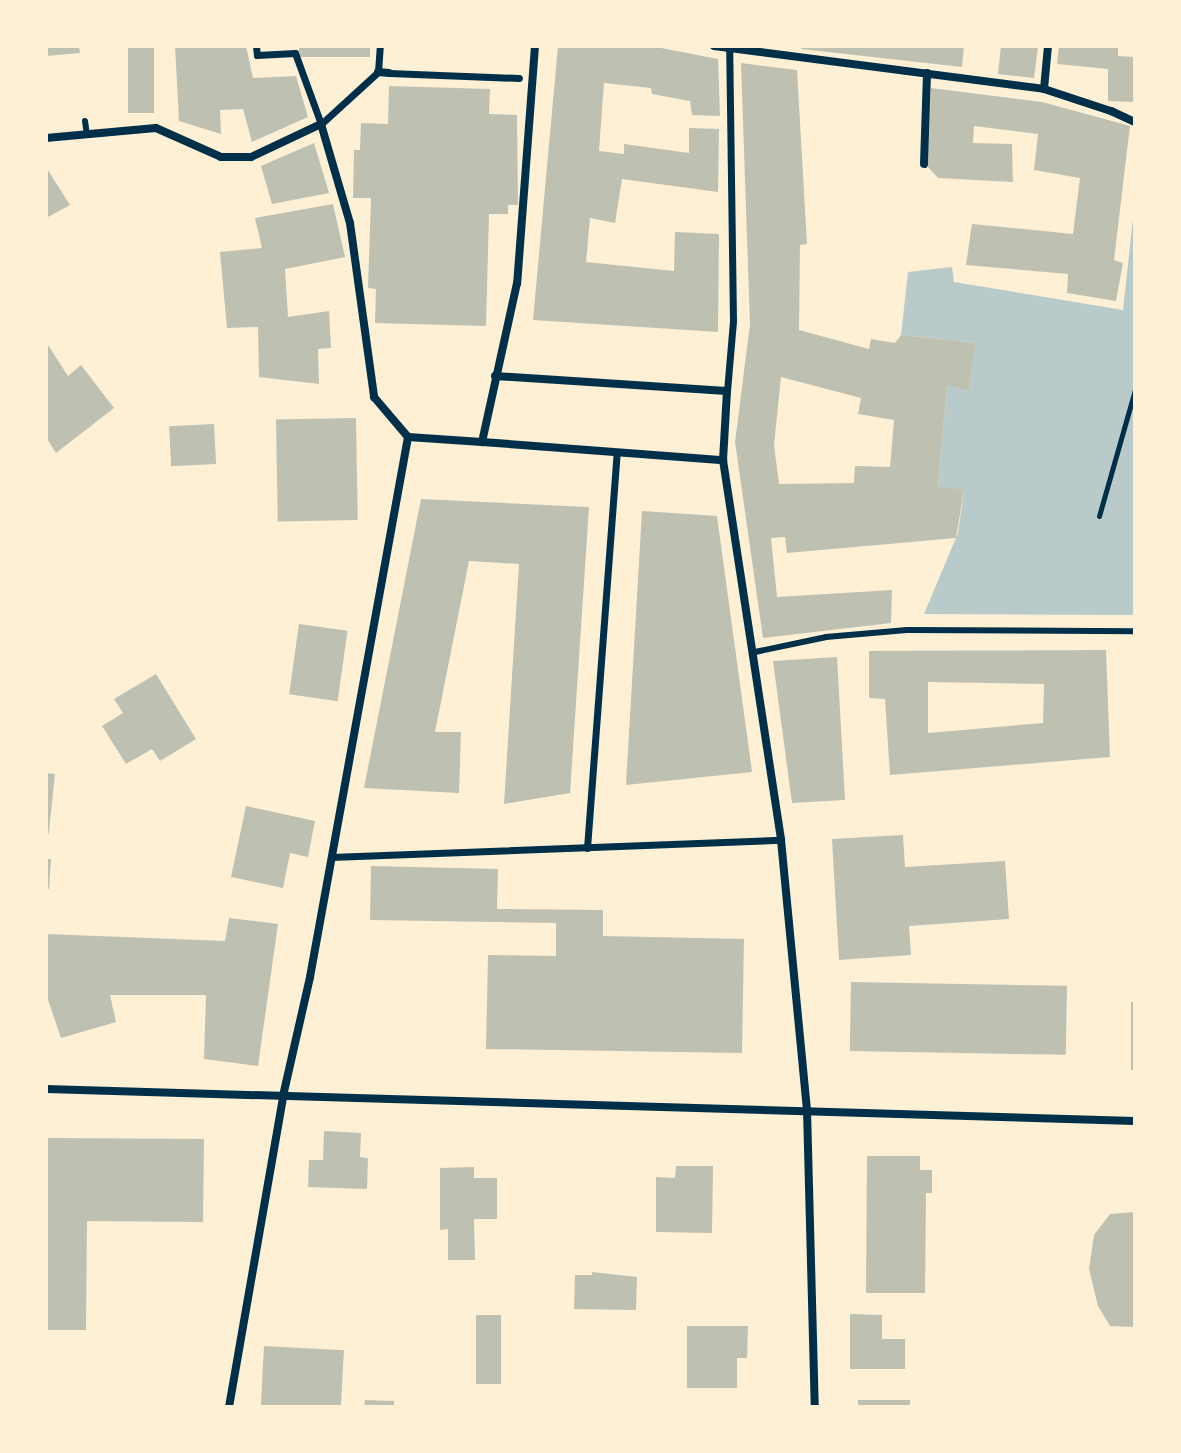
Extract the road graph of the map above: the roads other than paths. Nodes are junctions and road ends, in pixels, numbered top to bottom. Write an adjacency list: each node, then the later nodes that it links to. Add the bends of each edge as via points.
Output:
1 (256, 46): 15 (street, via 257,55 295,53)
2 (380, 46): 7 (street)
3 (535, 46): 11 (street)
4 (714, 46): 6 (street)
5 (1048, 46): 12 (street)
6 (729, 49): 9 (street); 20 (street, via 733,321)
7 (378, 72): 8 (street); 15 (street)
8 (389, 73): 10 (street)
9 (927, 73): 12 (street); 18 (street)
10 (519, 78): 11 (street)
11 (532, 79): 19 (street, via 517,283)
12 (1044, 89): 14 (street)
13 (85, 121): 16 (lane)
14 (1135, 122)
15 (321, 124): 16 (street, via 251,157 221,157 156,128); 21 (street, via 350,223 374,397)
16 (87, 135): 17 (street)
17 (46, 138)
18 (924, 164)
19 (495, 376): 20 (street); 22 (street)
20 (727, 391): 24 (street)
21 (408, 437): 22 (street); 29 (street)
22 (482, 442): 23 (street)
23 (617, 452): 24 (street); 28 (street)
24 (723, 460): 26 (street)
25 (1135, 631): 26 (lane, via 907,630 826,637)
26 (755, 652): 27 (street)
27 (781, 840): 28 (street); 32 (street)
28 (587, 848): 29 (street)
29 (331, 857): 31 (street)
30 (46, 1089): 31 (street)
31 (283, 1096): 32 (street); 34 (street)
32 (807, 1110): 33 (street); 35 (street)
33 (1135, 1121)
34 (229, 1407)
35 (815, 1407)

